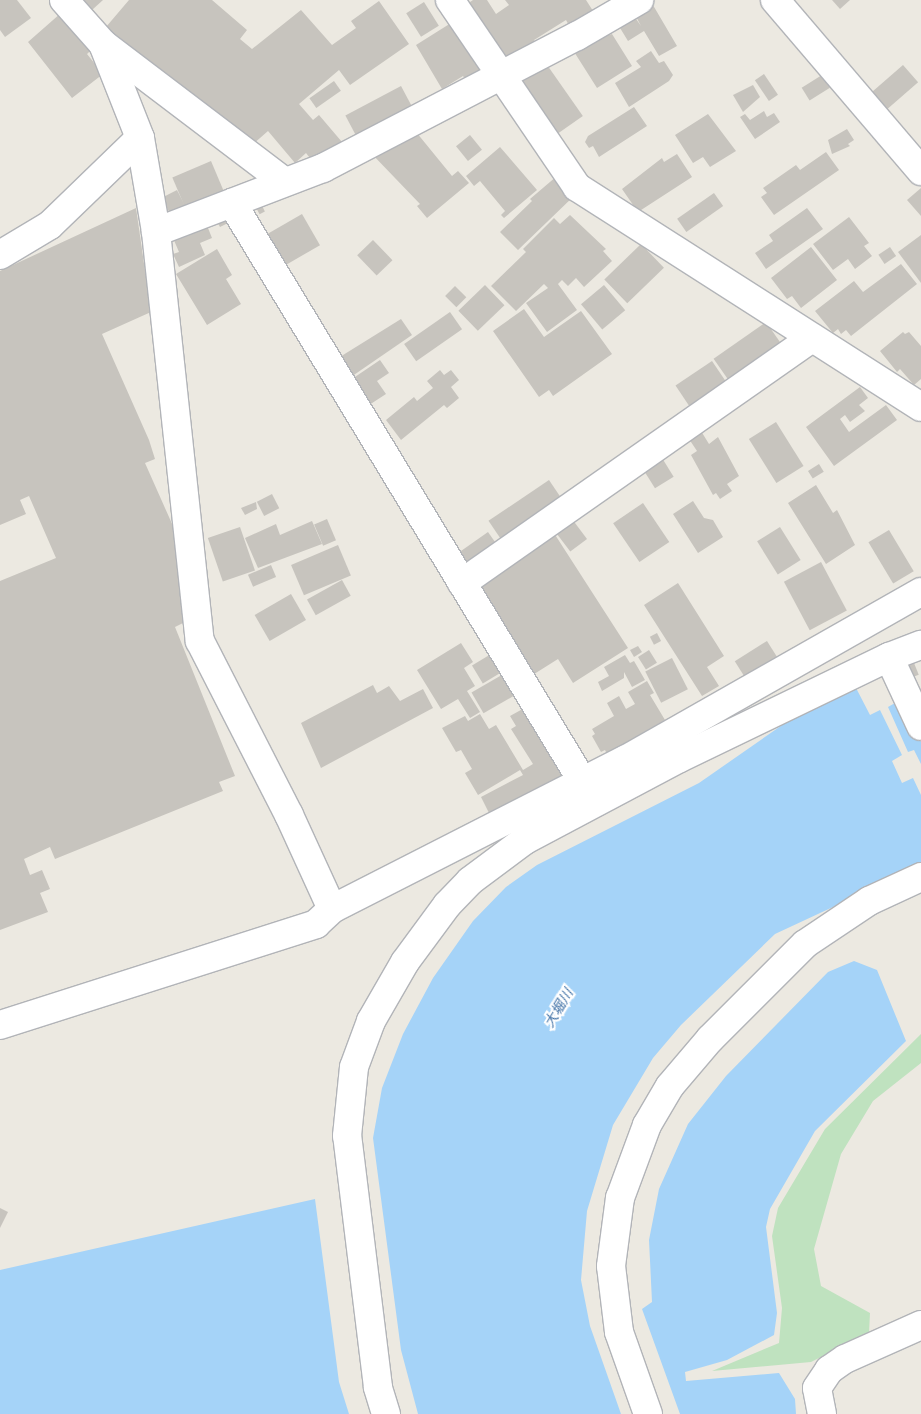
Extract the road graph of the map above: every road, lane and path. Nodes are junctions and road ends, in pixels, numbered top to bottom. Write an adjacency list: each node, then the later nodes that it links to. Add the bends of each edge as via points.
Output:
1 (64, 0): 5 (street)
2 (450, 0): 6 (street)
3 (639, 0): 6 (street, via 577,36)
4 (775, 0): 8 (street)
5 (103, 44): 7 (street); 9 (street)
6 (499, 74): 9 (street, via 323,168); 13 (street, via 578,187)
7 (140, 138): 11 (street); 12 (street, via 50,225)
8 (921, 170)
9 (285, 182): 10 (street)
10 (232, 203): 11 (street); 15 (street)
11 (156, 232): 22 (street, via 200,641 289,815)
12 (0, 255)
13 (812, 338): 14 (street); 15 (street)
14 (921, 407)
15 (462, 583): 20 (street)
16 (921, 592): 20 (street)
17 (921, 645): 18 (street)
18 (890, 657): 19 (street); 25 (street, via 678,759 525,840 470,881 447,905 405,962 371,1021 354,1067 347,1127 357,1232 378,1387)
19 (921, 726)
20 (583, 782): 22 (street)
21 (921, 877): 26 (street, via 869,901 806,944 710,1039 670,1086 647,1125 620,1198 611,1266 619,1332)
22 (332, 909): 23 (street, via 316,924)
23 (0, 1025)
24 (921, 1325): 27 (street, via 845,1359 829,1370 817,1388)
25 (386, 1414)
26 (648, 1414)
27 (822, 1414)

